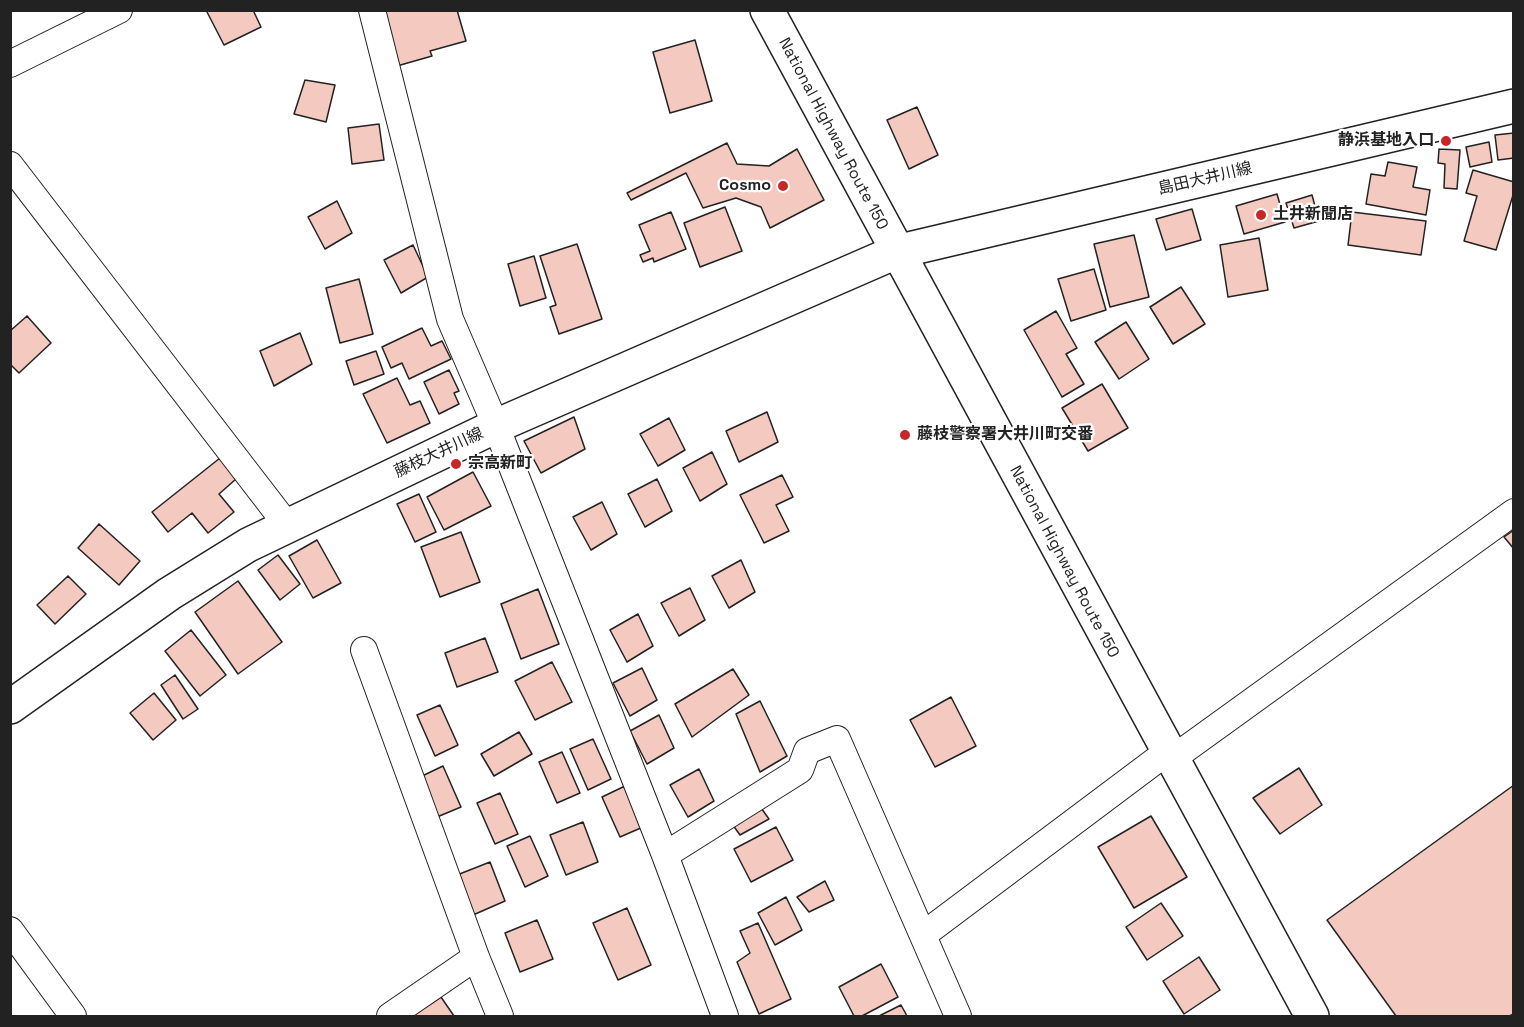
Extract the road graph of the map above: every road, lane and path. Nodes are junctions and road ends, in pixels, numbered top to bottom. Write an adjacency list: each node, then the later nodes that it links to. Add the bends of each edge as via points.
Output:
1 (119, 10): 4 (street)
2 (372, 10): 8 (street, via 450,319)
3 (767, 10): 7 (main road, National Highway Route 150)
4 (10, 64)
5 (1514, 106): 7 (main road, 島田大井川線)
6 (10, 165): 10 (street)
7 (896, 252): 8 (main road, 藤枝大井川線); 13 (main road, National Highway Route 150)
8 (496, 426): 10 (main road, 藤枝大井川線); 14 (street)
9 (1514, 512): 13 (street)
10 (288, 525): 12 (main road, 藤枝大井川線, via 169,594)
11 (364, 650): 17 (street)
12 (10, 707)
13 (1170, 756): 16 (street); 23 (main road, National Highway Route 150)
14 (665, 855): 16 (street, via 800,770 807,751 837,739); 21 (street)
15 (10, 930): 18 (street)
16 (923, 935): 22 (street)
17 (476, 957): 19 (street); 20 (street)
18 (73, 1017)
19 (390, 1017)
20 (500, 1017)
21 (725, 1017)
22 (958, 1017)
23 (1312, 1017)

